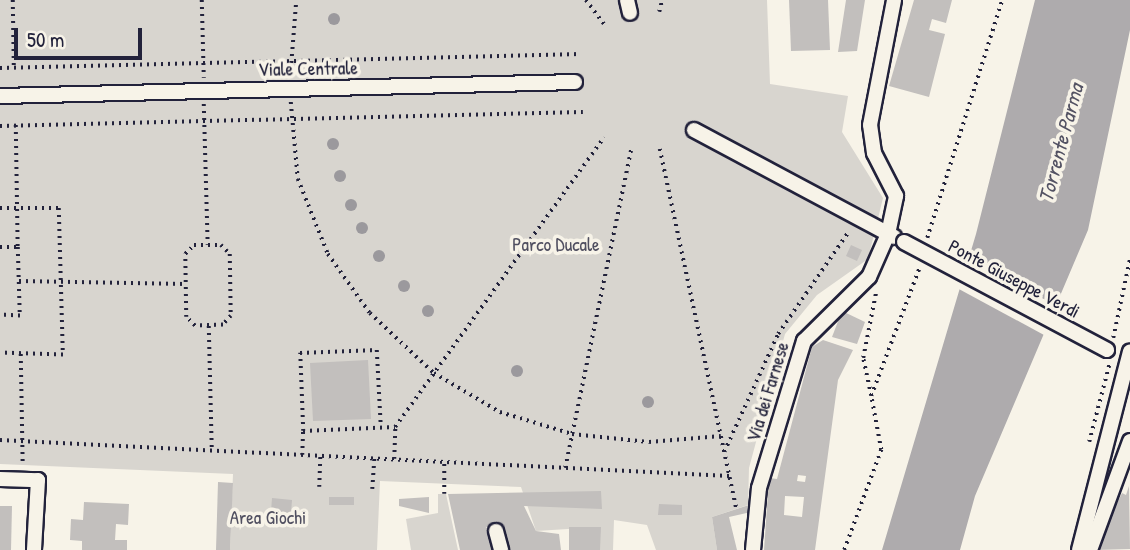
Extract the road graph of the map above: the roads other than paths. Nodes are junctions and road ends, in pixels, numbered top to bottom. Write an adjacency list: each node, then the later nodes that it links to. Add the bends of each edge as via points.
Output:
1 (894, 0): 5 (street, Via dei Farnese, via 870,125 874,153 896,196)
2 (575, 82): 3 (street, Viale Centrale)
3 (0, 96)
4 (694, 130): 5 (street, Ponte Giuseppe Verdi)
5 (888, 234): 6 (street, Ponte Giuseppe Verdi, bridge); 13 (street, Via dei Farnese, via 869,277 804,341 759,488)
6 (1117, 358): 7 (street); 14 (street)
7 (1130, 388)
8 (1130, 441): 15 (street)
9 (0, 479): 11 (street, via 38,480)
10 (496, 531): 12 (street)
11 (34, 550)
12 (501, 550)
13 (753, 550)
14 (1079, 550)
15 (1090, 550)

